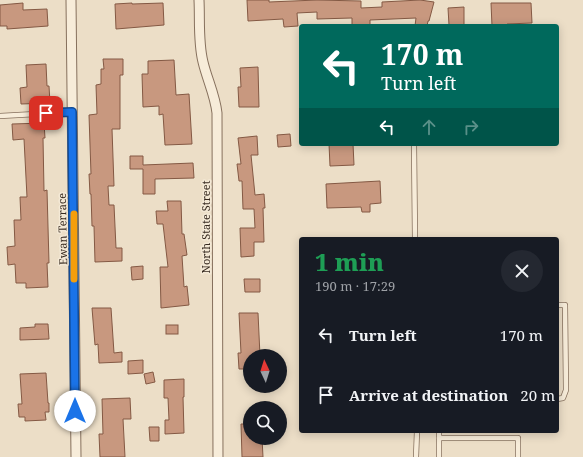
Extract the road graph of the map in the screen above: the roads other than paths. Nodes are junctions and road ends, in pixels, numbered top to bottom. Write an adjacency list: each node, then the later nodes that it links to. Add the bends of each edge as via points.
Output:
1 (71, 0): 3 (street, Ewan Terrace)
2 (199, 0): 13 (street, North State Street, via 202,61 215,98 217,113)
3 (72, 112): 4 (lane); 12 (street, Ewan Terrace)
4 (0, 116)
5 (414, 146): 6 (lane)
6 (415, 237)
7 (559, 305): 8 (lane, via 565,305 566,390 563,398)
8 (559, 398)
9 (416, 433): 14 (lane)
10 (439, 433): 11 (lane)
11 (439, 438): 15 (lane); 16 (lane, via 518,438)
12 (76, 457)
13 (218, 457)
14 (416, 457)
15 (439, 457)
16 (518, 457)

